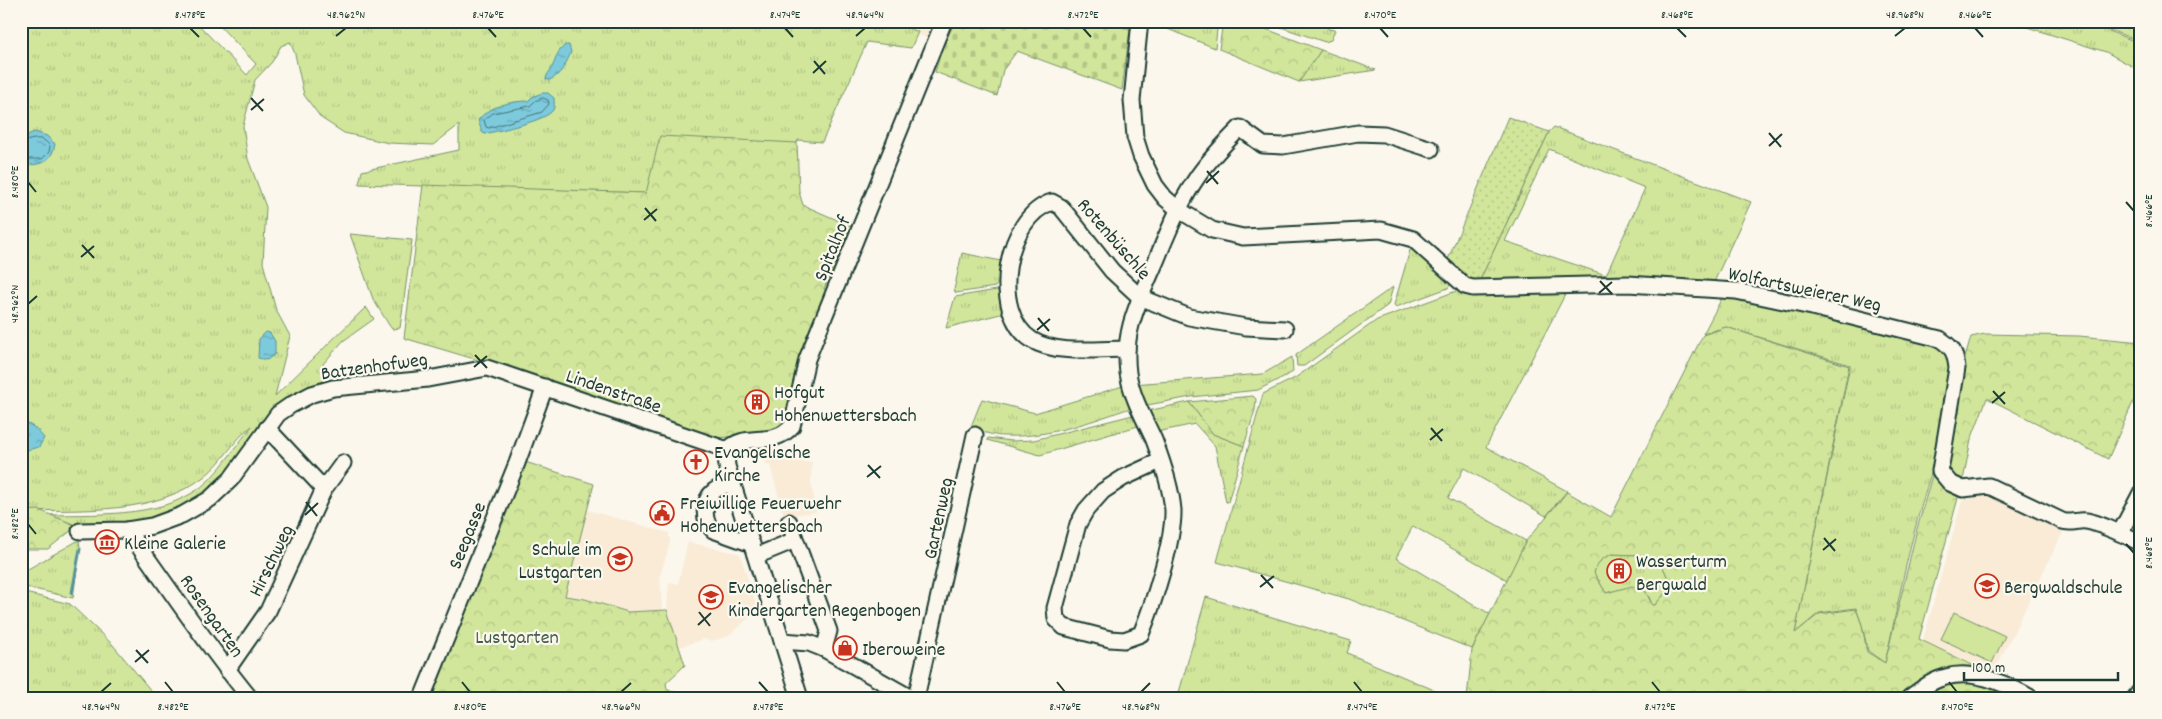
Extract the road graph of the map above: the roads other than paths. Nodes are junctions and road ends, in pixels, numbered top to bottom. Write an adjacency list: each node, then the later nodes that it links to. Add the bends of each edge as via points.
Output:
1 (944, 21): 12 (street, Spitalhof, via 807,359 792,426 774,438 739,442)
2 (1140, 21): 4 (street, via 1132,100 1135,137 1155,185)
3 (1431, 149): 4 (street, via 1384,134 1358,133 1283,146 1263,145 1240,128 1213,156)
4 (1178, 210): 5 (street); 21 (street, Wolfartsweierer Weg, via 1212,230 1243,238 1381,230 1413,239 1465,286 1628,284 1736,291 1940,339 1955,352 1957,368 1940,471 1950,483 1962,489 1989,486 2069,523 2086,520)
5 (1140, 297): 6 (street, Rotenbüschle, via 1188,317 1246,327); 7 (street); 7 (street, Rotenbüschle, via 1112,271 1062,207 1052,202 1042,205 1024,222 1008,265 1007,287 1012,315 1022,331 1038,344 1053,348)
6 (1285, 329)
7 (1127, 349): 13 (street, via 1133,395)
8 (487, 368): 9 (street, Lindenstraße); 10 (street, Batzenhofweg, via 428,379 326,390 291,405)
9 (545, 387): 12 (street, Lindenstraße); 30 (street, Seegasse)
10 (267, 428): 16 (street); 19 (street, Batzenhofweg, via 231,479 210,499 182,515 152,526)
11 (975, 435): 33 (street, Gartenweg)
12 (728, 450): 15 (street, via 726,461)
13 (1160, 461): 13 (street, via 1172,502 1171,530 1141,634 1124,640 1110,639 1064,627 1056,619 1055,608 1078,524 1086,510 1103,490)
14 (343, 463): 16 (street, Hirschweg)
15 (732, 482): 24 (street); 24 (street, via 712,492 705,516 708,526)
16 (324, 490): 27 (street, Hirschweg, via 268,611)
17 (2141, 493): 21 (street)
18 (789, 522): 22 (street)
19 (127, 530): 20 (street, Batzenhofweg); 27 (street, Rosengarten)
20 (80, 531)
21 (2120, 533): 23 (street)
22 (795, 540): 24 (street); 26 (street, via 829,631)
23 (2141, 543)
24 (754, 550): 25 (street)
25 (782, 641): 26 (street); 31 (street)
26 (824, 648): 32 (street)
27 (227, 670): 29 (street, Rosengarten)
28 (2141, 690): 36 (street)
29 (250, 698)
30 (422, 698)
31 (800, 698)
32 (910, 698)
33 (916, 698)
34 (1909, 698): 35 (street, via 1932,682 1957,675 1992,680)
35 (2031, 698)
36 (2135, 698)

